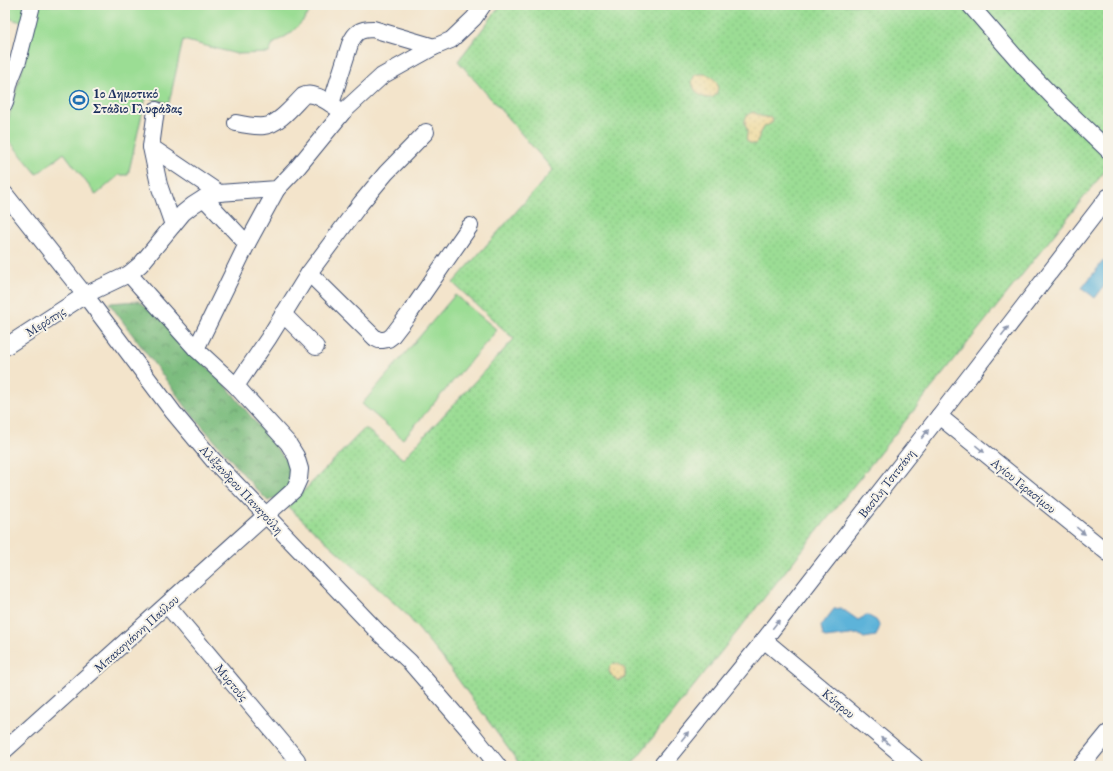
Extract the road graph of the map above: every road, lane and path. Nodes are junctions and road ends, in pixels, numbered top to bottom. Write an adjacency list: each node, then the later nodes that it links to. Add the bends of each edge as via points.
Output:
1 (32, 5): 5 (street, via 18,61)
2 (483, 5): 4 (street, via 474,18 451,40)
3 (970, 5): 12 (street, via 1025,68)
4 (434, 47): 7 (street, via 382,76); 7 (street, via 373,29 357,32 350,44)
5 (7, 81): 6 (street)
6 (5, 103)
7 (337, 108): 9 (street, via 315,95 306,94 270,125); 13 (street, via 298,167)
8 (156, 110): 11 (street)
9 (236, 123)
10 (426, 132): 21 (street, via 381,179)
11 (151, 147): 14 (street); 18 (street, via 159,185)
12 (1108, 150)
13 (277, 189): 14 (street, Μερόπης); 20 (street)
14 (220, 193): 17 (street, Μερόπης)
15 (5, 194): 23 (street, Αλέξανδρου Παναγούλη)
16 (1108, 197): 29 (street, Βασίλη Τσιτσάνη, one-way to 16)
17 (204, 198): 18 (street, Μερόπης, via 183,213); 20 (street)
18 (172, 225): 22 (street, Μερόπης, via 141,264)
19 (470, 226): 21 (street, via 409,314 388,339 375,338)
20 (247, 244): 27 (street)
21 (309, 273): 24 (street)
22 (129, 274): 23 (street, Μερόπης); 27 (street, Μπακογιάννη Παύλου)
23 (85, 294): 25 (street, Μερόπης); 30 (street, Αλέξανδρου Παναγούλη, via 173,412 213,460)
24 (283, 314): 26 (street); 28 (street)
25 (5, 347)
26 (316, 347)
27 (196, 348): 28 (street, Μπακογιάννη Παύλου)
28 (236, 386): 30 (street, Μπακογιάννη Παύλου, via 288,443 300,469 294,490)
29 (939, 416): 31 (street, Αγίου Γερασίμου, one-way to 31); 33 (street, Βασίλη Τσιτσάνη, one-way to 29)
30 (266, 515): 32 (street, Μπακογιάννη Παύλου); 37 (street, Αλέξανδρου Παναγούλη, via 409,661)
31 (1108, 553)
32 (167, 605): 35 (street, Μπακογιάννη Παύλου); 36 (street, Μυρτούς)
33 (764, 640): 38 (street, Βασίλη Τσιτσάνη, one-way to 33); 39 (street, Κύπρου, one-way to 33)
34 (1108, 733): 40 (street)
35 (5, 750)
36 (298, 760)
37 (498, 766)
38 (661, 766)
39 (915, 766)
40 (1081, 766)

